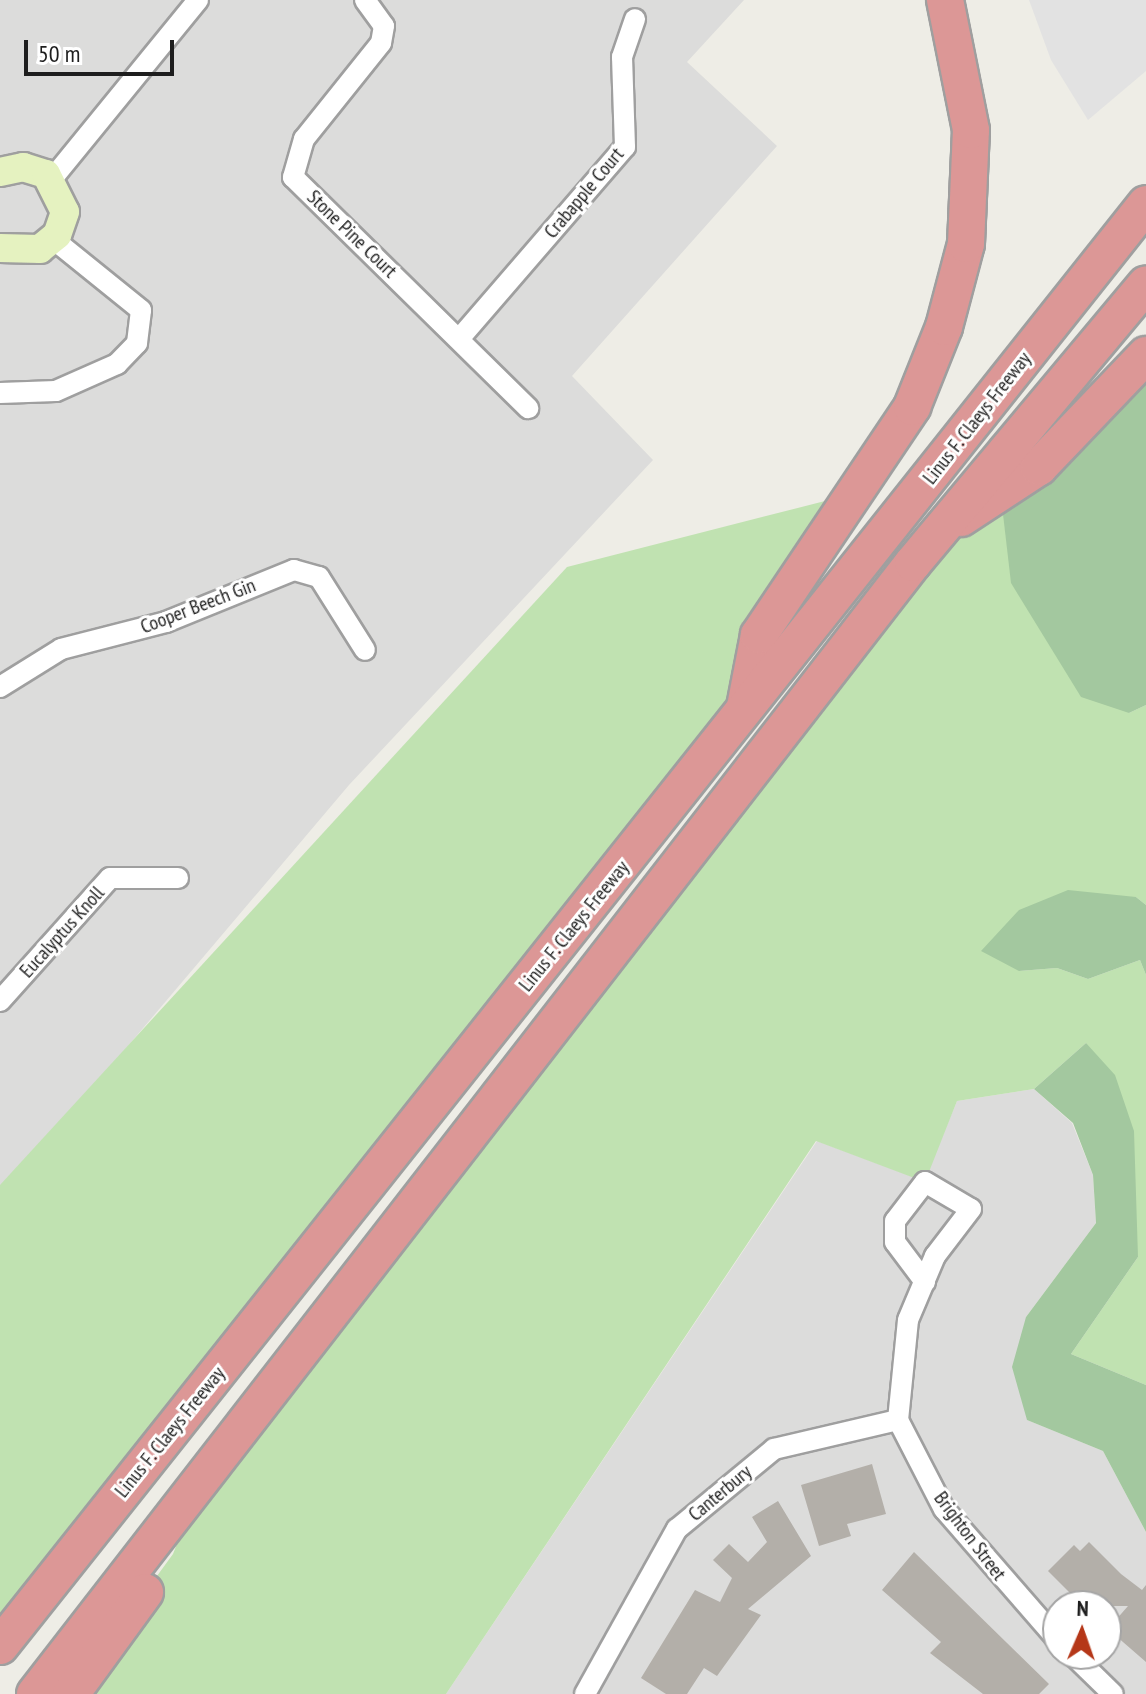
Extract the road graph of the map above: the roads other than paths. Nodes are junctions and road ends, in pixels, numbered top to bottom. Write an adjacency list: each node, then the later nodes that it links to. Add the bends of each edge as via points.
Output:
1 (198, 0): 6 (street)
2 (365, 0): 11 (street, Stone Pine Court, via 381,18 381,43 304,139 293,177)
3 (945, 0): 18 (highway, via 971,144 966,244 944,327 912,407 759,635)
4 (635, 19): 11 (street, Crabapple Court, via 622,57 625,147)
5 (0, 172): 6 (street, via 23,167)
6 (52, 179): 8 (street, via 65,212)
7 (1146, 204): 18 (highway, Linus F. Claeys Freeway)
8 (53, 239): 9 (street, via 32,252); 13 (street, via 141,310 137,343 117,364 56,391)
9 (0, 248)
10 (1146, 284): 15 (highway)
11 (459, 339): 14 (street, Stone Pine Court)
12 (1146, 355): 15 (highway, via 1039,467)
13 (0, 393)
14 (528, 408)
15 (946, 526): 23 (highway)
16 (365, 650): 17 (street, Cooper Beech Gin, via 319,577 294,570 166,622 61,649)
17 (0, 687)
18 (743, 713): 24 (highway, Linus F. Claeys Freeway)
19 (178, 878): 20 (street, Eucalyptus Knoll, via 110,878)
20 (0, 1001)
21 (925, 1282): 21 (street, via 971,1209 925,1182 895,1221 895,1242); 22 (street, via 908,1320)
22 (898, 1420): 26 (street, Brighton Street, via 944,1509); 31 (street, Canterbury, via 774,1449 677,1529)
23 (199, 1488): 29 (highway); 30 (highway, via 173,1554)
24 (87, 1536): 25 (highway); 27 (highway, Linus F. Claeys Freeway)
25 (0, 1614)
26 (1042, 1622)
27 (0, 1646)
28 (1088, 1670): 32 (street)
29 (35, 1694)
30 (71, 1694)
31 (585, 1694)
32 (1113, 1694)

